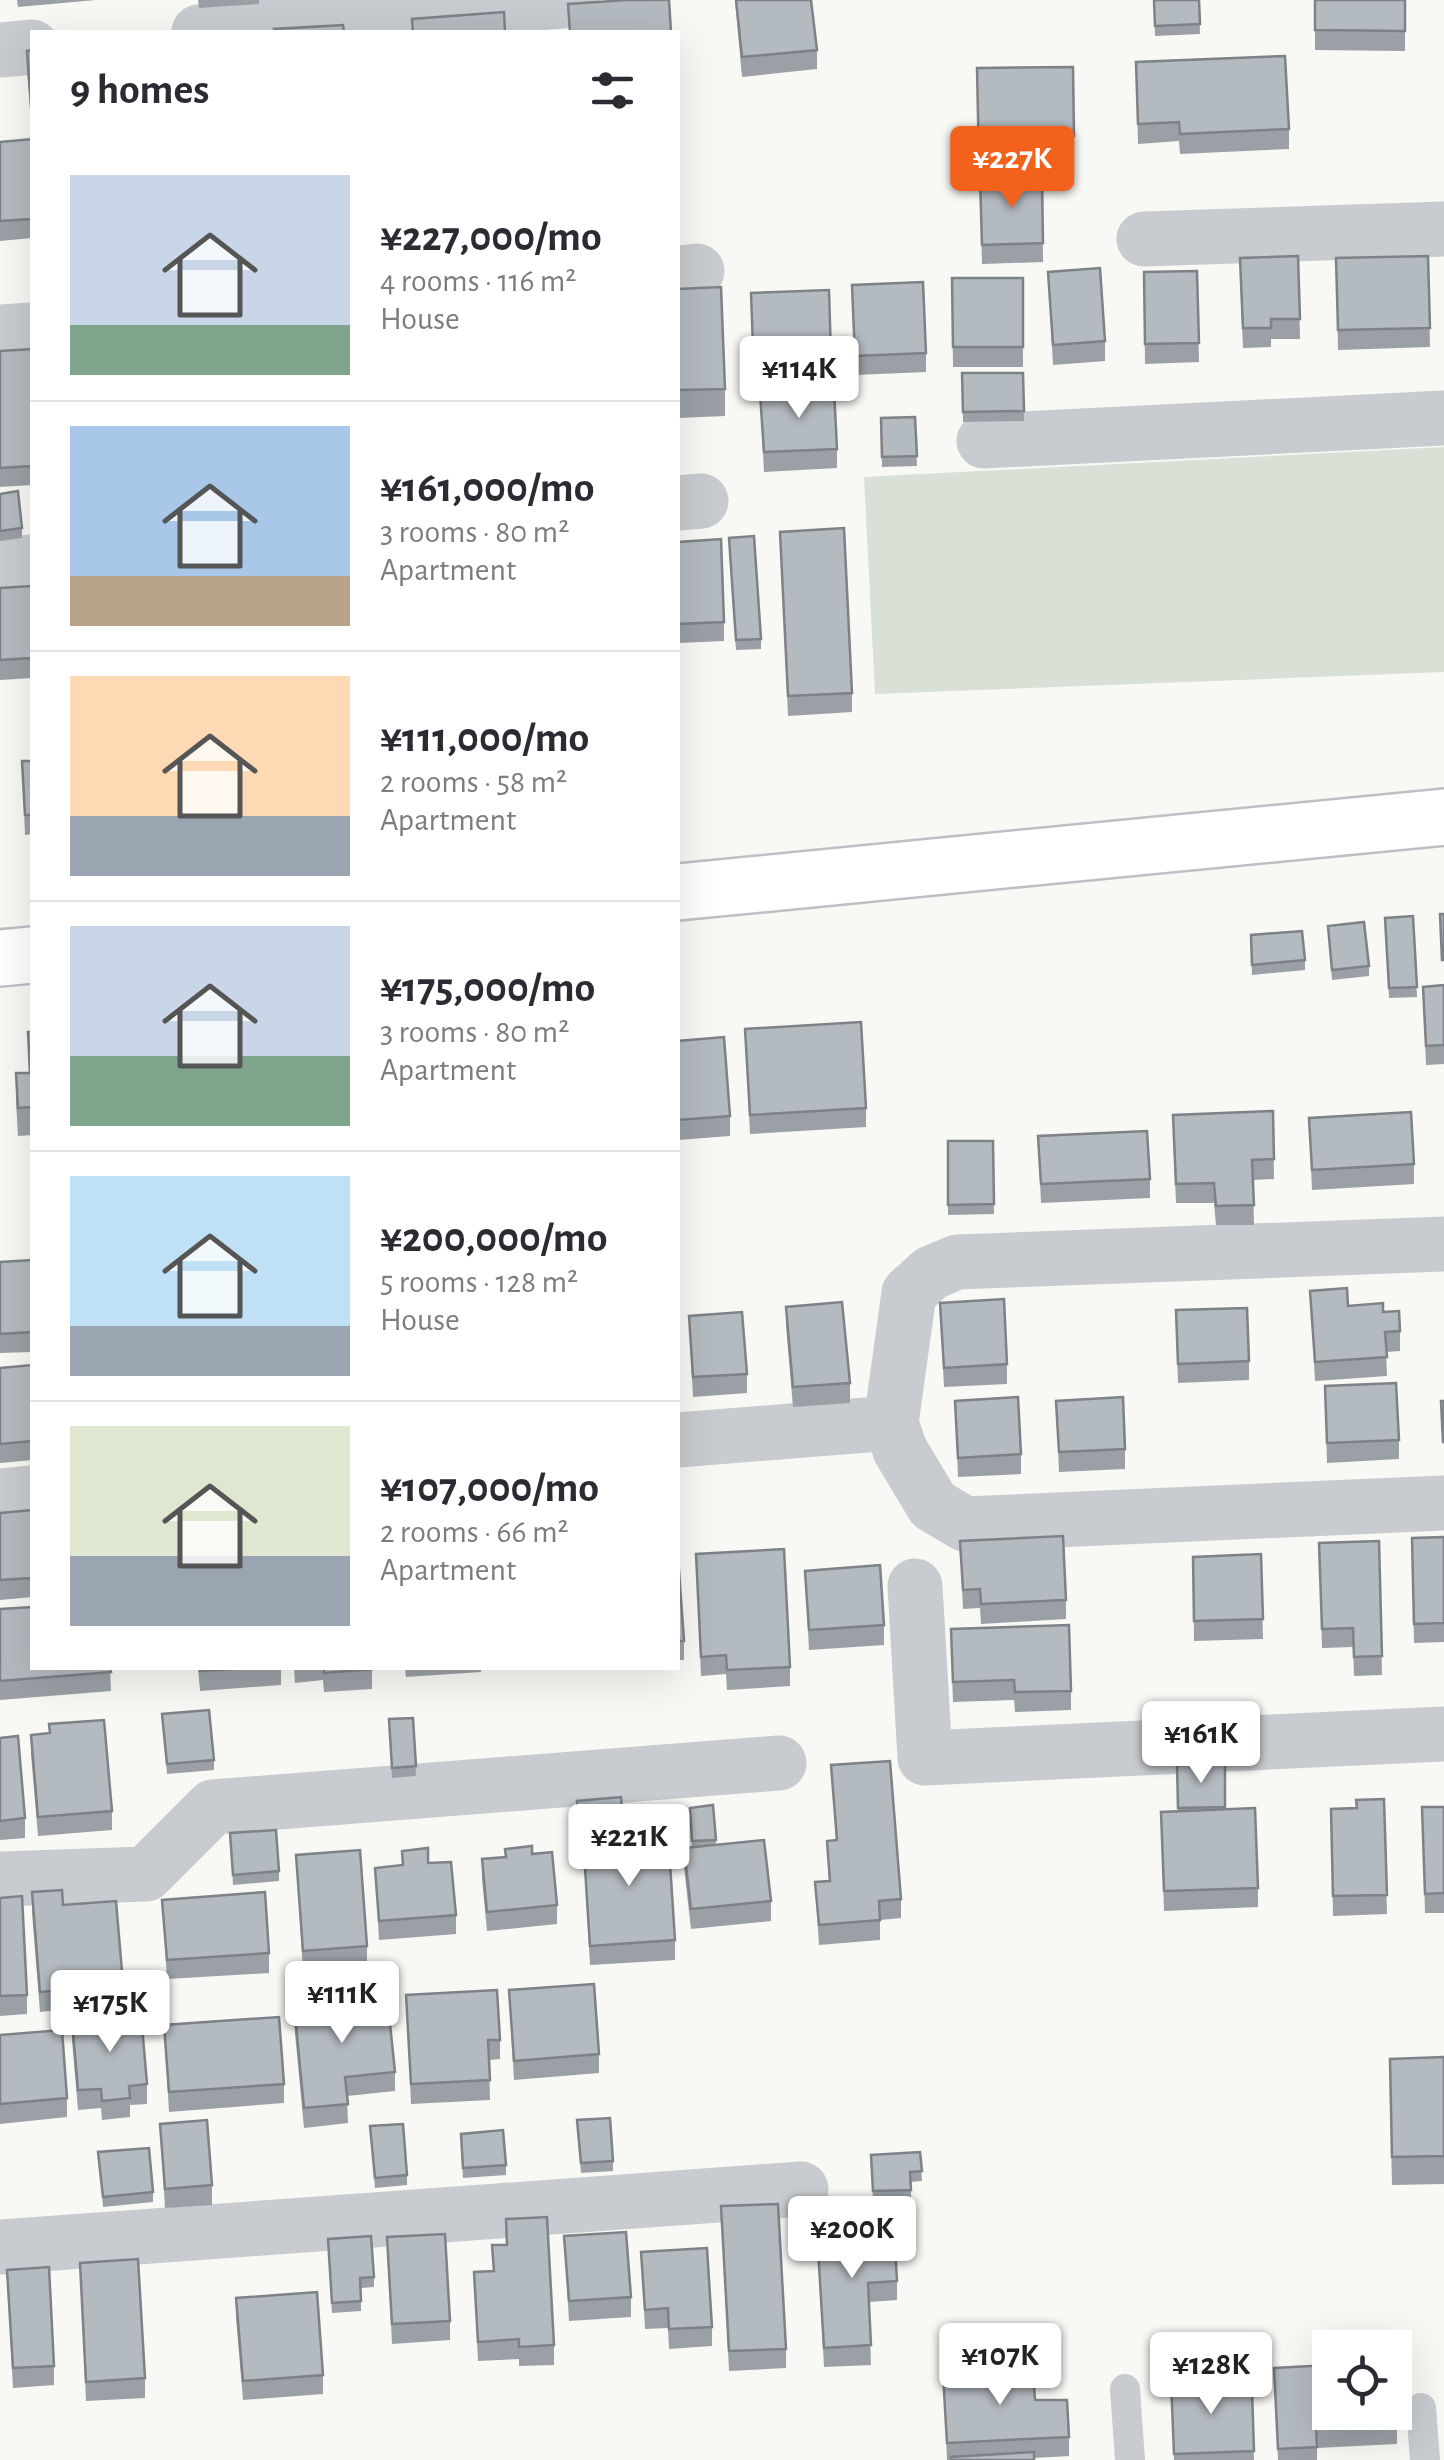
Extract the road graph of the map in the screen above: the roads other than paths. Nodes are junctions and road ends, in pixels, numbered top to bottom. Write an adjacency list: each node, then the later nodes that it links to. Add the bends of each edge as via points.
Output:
1 (572, 0): 2 (street)
2 (221, 30)
3 (30, 47): 4 (street)
4 (0, 50)
5 (1444, 230): 6 (street)
6 (1144, 238)
7 (30, 330): 8 (street)
8 (0, 332)
9 (1444, 418): 10 (street)
10 (984, 441)
11 (30, 562): 12 (street)
12 (0, 565)
13 (1444, 817): 14 (street)
14 (680, 892)
15 (30, 954): 16 (street)
16 (0, 958)
17 (1444, 1244): 18 (street, via 957,1262 931,1273 910,1293)
18 (892, 1423): 19 (street); 22 (street, via 933,1505 965,1524)
19 (680, 1440)
20 (30, 1493): 21 (street)
21 (0, 1496)
22 (1444, 1503)
23 (915, 1586): 24 (street, via 925,1758)
24 (1444, 1734)
25 (778, 1762): 26 (street, via 213,1808 146,1874)
26 (0, 1879)
27 (801, 2188): 28 (street)
28 (0, 2247)
29 (1125, 2388): 31 (lane)
30 (1421, 2408): 32 (lane)
31 (1130, 2460)
32 (1425, 2460)

